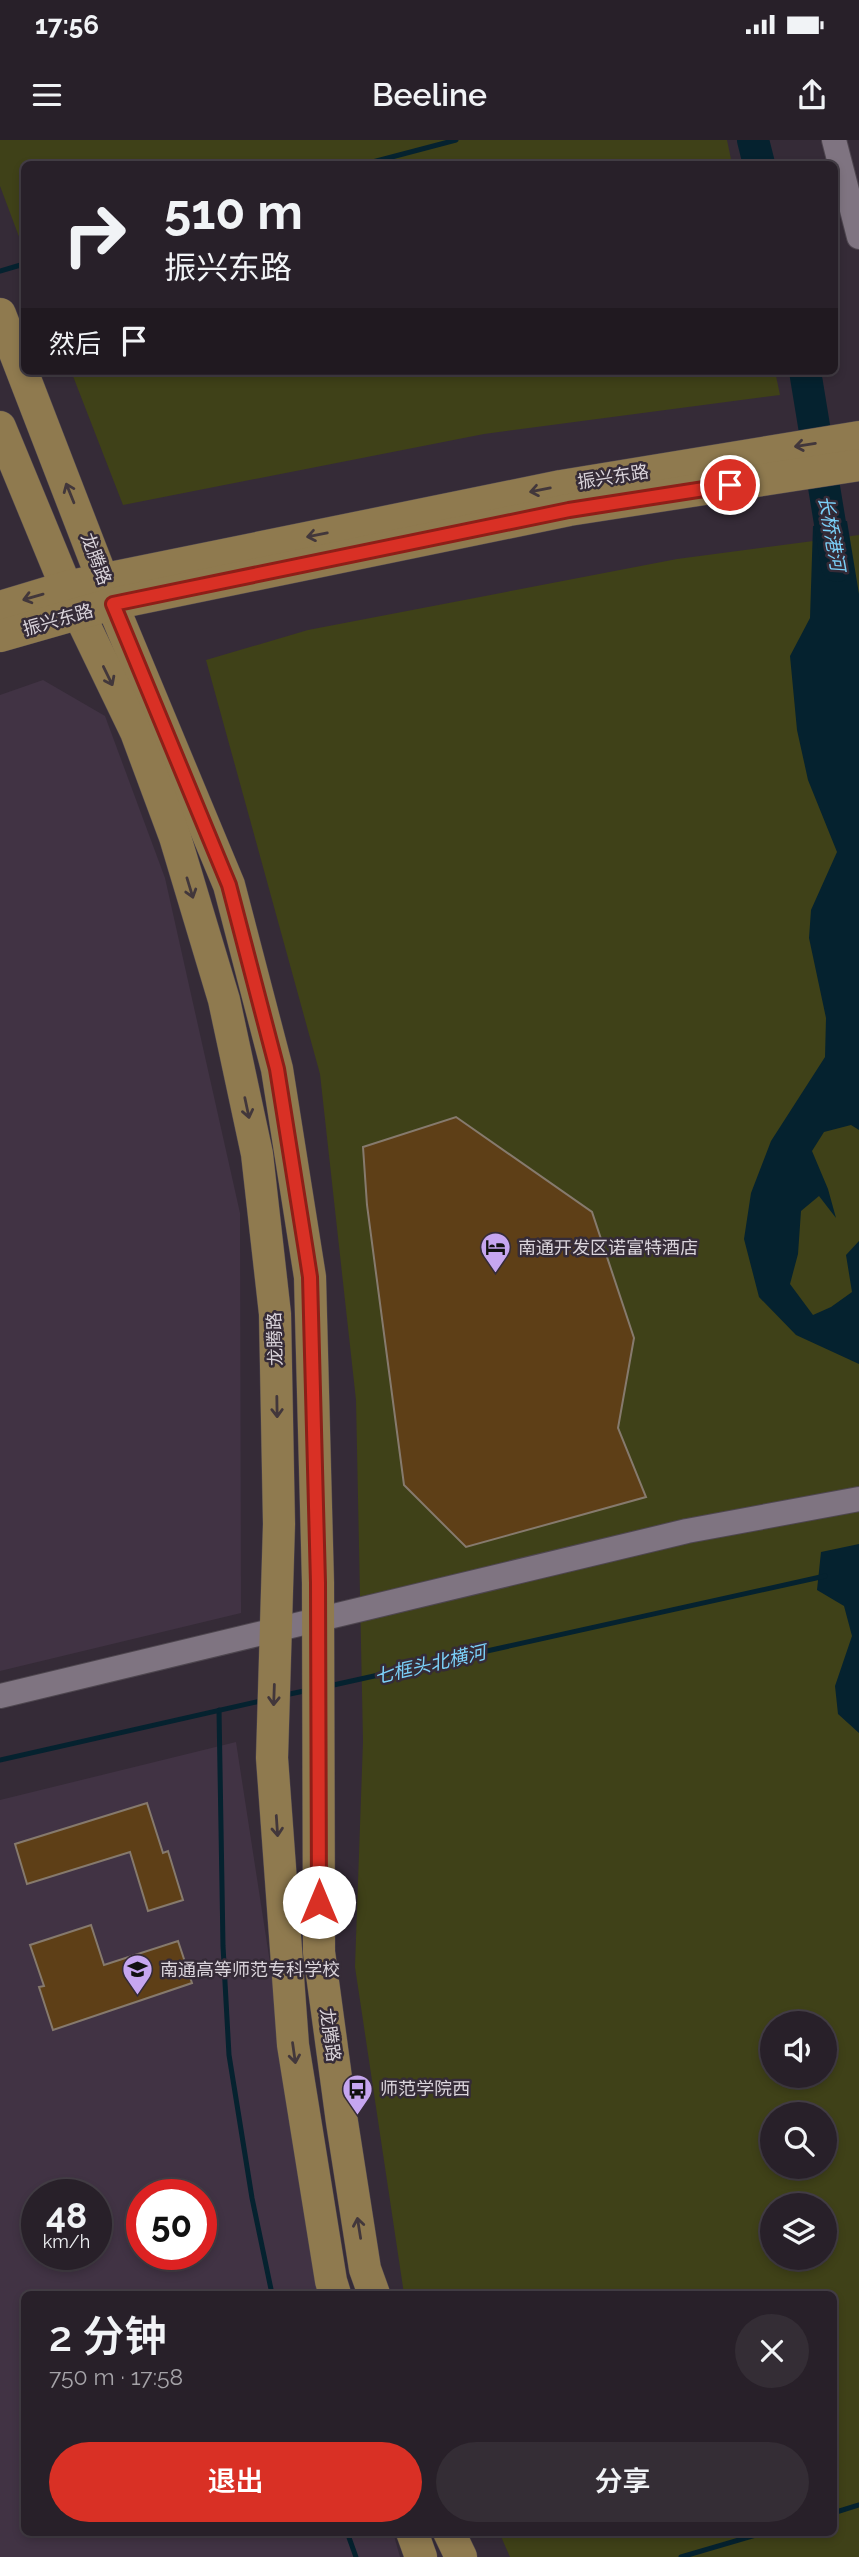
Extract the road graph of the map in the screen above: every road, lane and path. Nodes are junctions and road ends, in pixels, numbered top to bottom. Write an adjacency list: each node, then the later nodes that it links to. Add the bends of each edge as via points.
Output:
1 (834, 140): 2 (street)
2 (859, 237)
3 (0, 314): 4 (main road, 龙腾路, one-way to 3)
4 (21, 368)
5 (24, 375): 10 (main road, 龙腾路, one-way to 5)
6 (0, 427): 11 (main road, 龙腾路)
7 (859, 437): 9 (main road, 振兴东路, one-way to 9)
8 (859, 465): 9 (main road, 振兴东路)
9 (754, 468): 10 (main road, 振兴东路, via 569,510)
10 (108, 591): 11 (main road, 振兴东路); 15 (main road, 龙腾路, via 229,885 277,1069 310,1277)
11 (72, 601): 12 (main road, 振兴东路, one-way to 12); 13 (main road, 振兴东路); 16 (main road, 龙腾路, one-way to 16, via 136,732 175,837 224,1000 257,1154 275,1314)
12 (0, 607)
13 (0, 636)
14 (859, 1499): 15 (street, via 687,1531)
15 (318, 1622): 16 (street); 19 (main road, 龙腾路, one-way to 15, via 365,2269 341,2122 319,1952)
16 (276, 1632): 17 (street); 18 (main road, 龙腾路, one-way to 18, via 272,1758 293,2045)
17 (0, 1696)
18 (334, 2291)
19 (373, 2291)
20 (413, 2536): 21 (main road)
21 (421, 2557)

